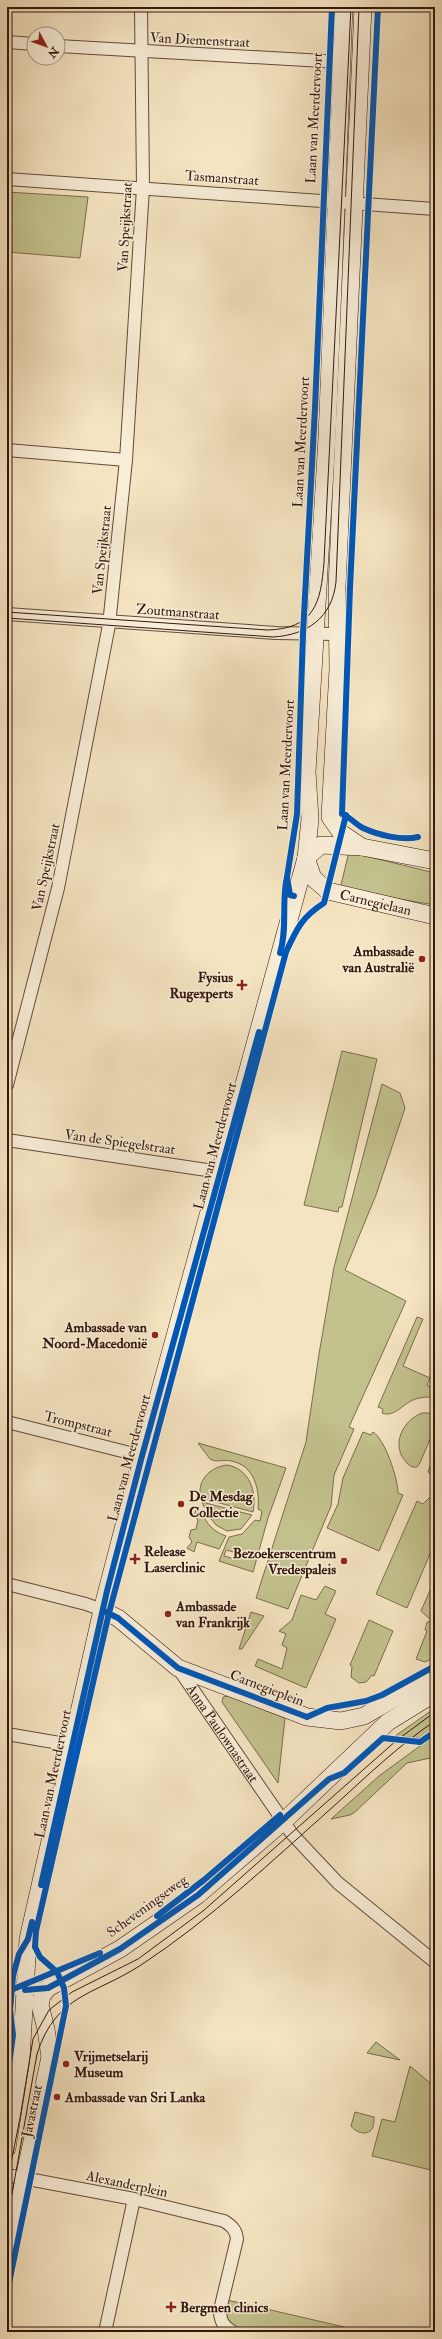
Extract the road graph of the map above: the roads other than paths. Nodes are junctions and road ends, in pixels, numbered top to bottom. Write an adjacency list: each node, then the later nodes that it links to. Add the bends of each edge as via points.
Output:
1 (142, 7): 7 (street, Van Speijkstraat)
2 (344, 7): 8 (street, Laan van Meerdervoort)
3 (362, 7): 12 (street)
4 (7, 42): 5 (street)
5 (26, 43)
6 (66, 47): 7 (street, Van Diemenstraat)
7 (142, 52): 8 (street, Van Diemenstraat); 10 (street, Van Speijkstraat)
8 (341, 62): 11 (street, Laan van Meerdervoort)
9 (7, 179): 10 (street, Tasmanstraat)
10 (143, 188): 11 (street, Tasmanstraat); 15 (street, Van Speijkstraat)
11 (335, 201): 12 (street, Tasmanstraat); 18 (street, Laan van Meerdervoort, via 327,437)
12 (353, 202): 13 (street, Tasmanstraat); 19 (street)
13 (435, 209)
14 (7, 450): 15 (street)
15 (126, 460): 17 (street, Van Speijkstraat)
16 (7, 614): 17 (street, Zoutmanstraat)
17 (109, 622): 18 (street, Zoutmanstraat); 24 (street, Van Speijkstraat, via 58,888)
18 (315, 634): 19 (street, Zoutmanstraat); 21 (street, Laan van Meerdervoort, via 307,772 310,819)
19 (337, 634): 20 (street, via 338,669 330,816 341,833)
20 (362, 847): 21 (street, via 321,845); 22 (street)
21 (306, 858): 23 (street, Carnegielaan, via 313,878 328,891); 26 (street, Laan van Meerdervoort)
22 (435, 861)
23 (433, 914)
24 (7, 1085)
25 (7, 1140): 26 (street, Van de Spiegelstraat)
26 (220, 1172): 28 (street, Laan van Meerdervoort)
27 (7, 1422): 28 (street, Trompstraat)
28 (142, 1456): 30 (street, Laan van Meerdervoort)
29 (7, 1584): 30 (street, Anna Paulownastraat)
30 (102, 1610): 31 (street, Anna Paulownastraat, via 118,1618); 35 (street, Laan van Meerdervoort)
31 (178, 1668): 32 (street, Carnegieplein, via 307,1716 341,1721 364,1716); 36 (street, Anna Paulownastraat)
32 (435, 1676)
33 (435, 1693): 36 (street, via 388,1722)
34 (7, 1734): 35 (street)
35 (71, 1745): 40 (street, Laan van Meerdervoort, via 28,1939)
36 (284, 1821): 37 (street, Anna Paulownastraat, via 301,1844 338,1882); 38 (street, Scheveningseweg, via 198,1895 120,1949)
37 (435, 1962)
38 (48, 1988): 40 (street, Scheveningseweg); 43 (street, Javastraat, via 42,1996 40,2005 50,2057)
39 (7, 1989): 40 (street, Scheveningseweg)
40 (25, 1990): 41 (street, Javastraat, via 21,2060)
41 (7, 2148)
42 (7, 2175): 43 (street, Alexanderplein)
43 (24, 2178): 44 (street, Alexanderplein); 45 (street, Javastraat)
44 (134, 2199): 46 (street); 47 (street, Alexanderplein, via 224,2221 232,2226 236,2233 220,2318 225,2327)
45 (7, 2258)
46 (105, 2332)
47 (233, 2332)

